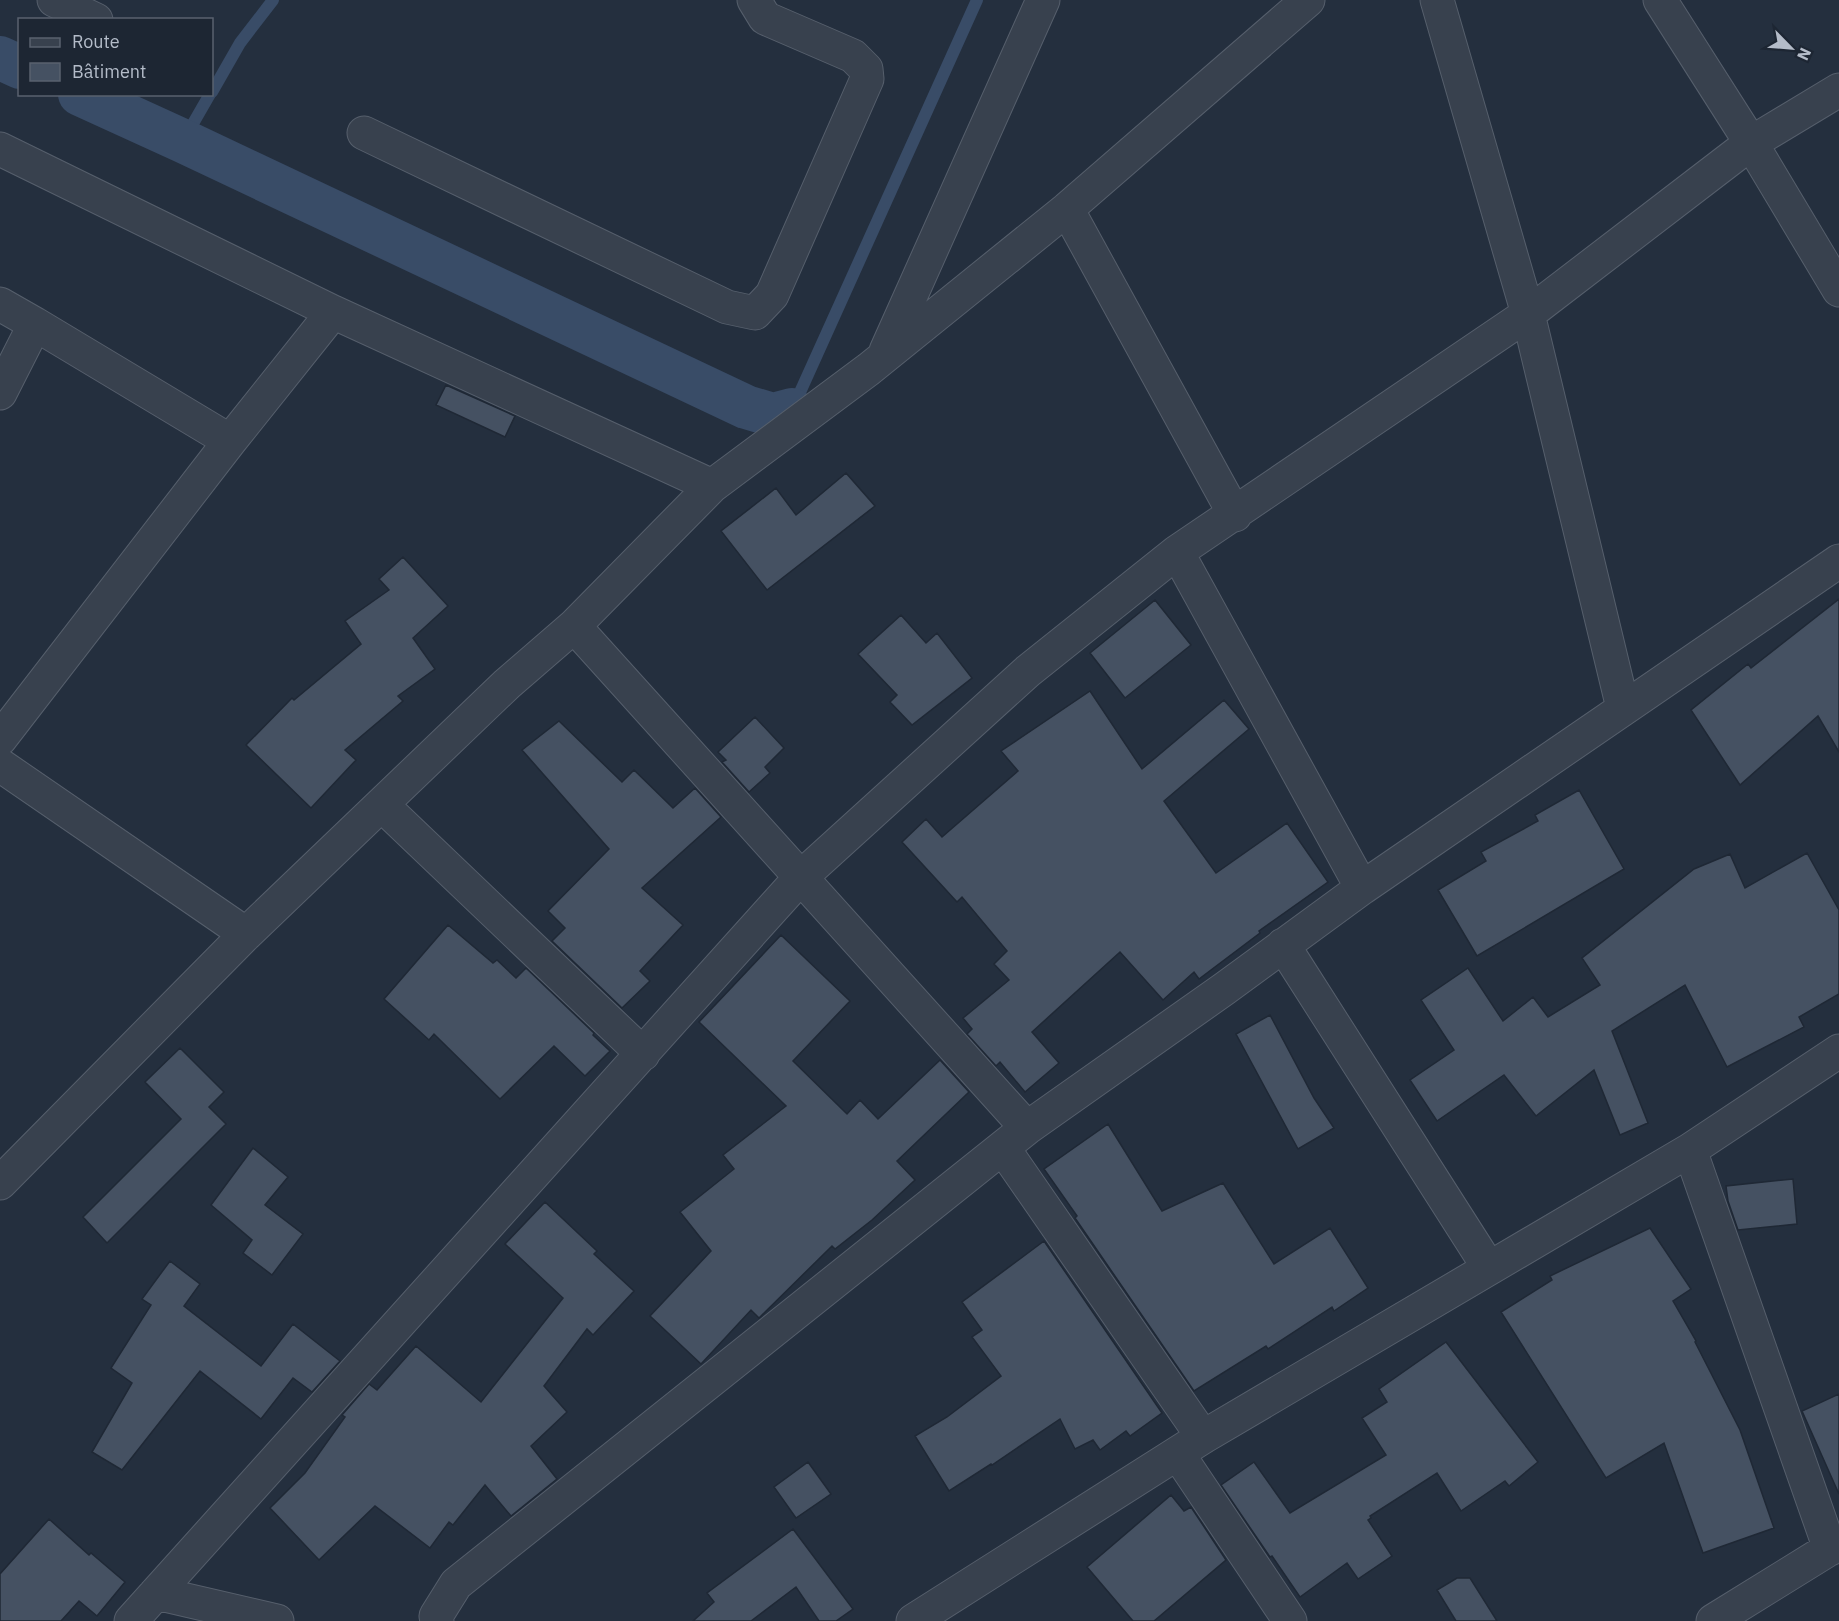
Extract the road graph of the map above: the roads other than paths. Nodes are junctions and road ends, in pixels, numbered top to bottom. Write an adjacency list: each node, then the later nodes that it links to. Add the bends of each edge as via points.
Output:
1 (54, 0): 7 (street)
2 (754, 0): 9 (street, via 765,18 853,56 866,69 867,79 772,295 755,313 727,307)
3 (1043, 0): 18 (street)
4 (1308, 0): 12 (street)
5 (1437, 0): 16 (street)
6 (1660, 0): 10 (street)
7 (92, 18)
8 (1839, 90): 10 (street)
9 (364, 134)
10 (1751, 143): 13 (street); 16 (street)
11 (0, 149): 15 (street)
12 (1067, 209): 18 (street); 22 (street)
13 (1839, 290)
14 (0, 304): 17 (street)
15 (333, 312): 20 (street); 21 (street)
16 (1528, 315): 22 (street); 26 (street)
17 (35, 324): 19 (street); 20 (street)
18 (884, 356): 21 (street)
19 (0, 393)
20 (230, 441): 27 (street)
21 (712, 486): 25 (street)
22 (1235, 515): 23 (street)
23 (1177, 552): 30 (street, via 1028,671); 31 (street)
24 (1839, 561): 26 (street)
25 (574, 626): 29 (street, via 507,684); 30 (street)
26 (1623, 708): 31 (street)
27 (0, 739)
28 (0, 765): 32 (street)
29 (382, 804): 32 (street); 35 (street)
30 (800, 878): 35 (street); 36 (street)
31 (1362, 888): 33 (street)
32 (246, 934): 38 (street)
33 (1283, 945): 36 (street); 39 (street)
34 (1839, 1051): 37 (street)
35 (643, 1054): 42 (street)
36 (1015, 1138): 40 (street); 46 (street, via 456,1584 436,1616)
37 (1690, 1150): 39 (street); 41 (street)
38 (0, 1183)
39 (1489, 1268): 40 (street)
40 (1191, 1445): 47 (street); 48 (street)
41 (1834, 1546): 43 (street)
42 (156, 1593): 44 (street); 45 (street)
43 (1754, 1610): 49 (street)
44 (131, 1621)
45 (277, 1621)
46 (437, 1621)
47 (913, 1621)
48 (1290, 1621)
49 (1713, 1621)

